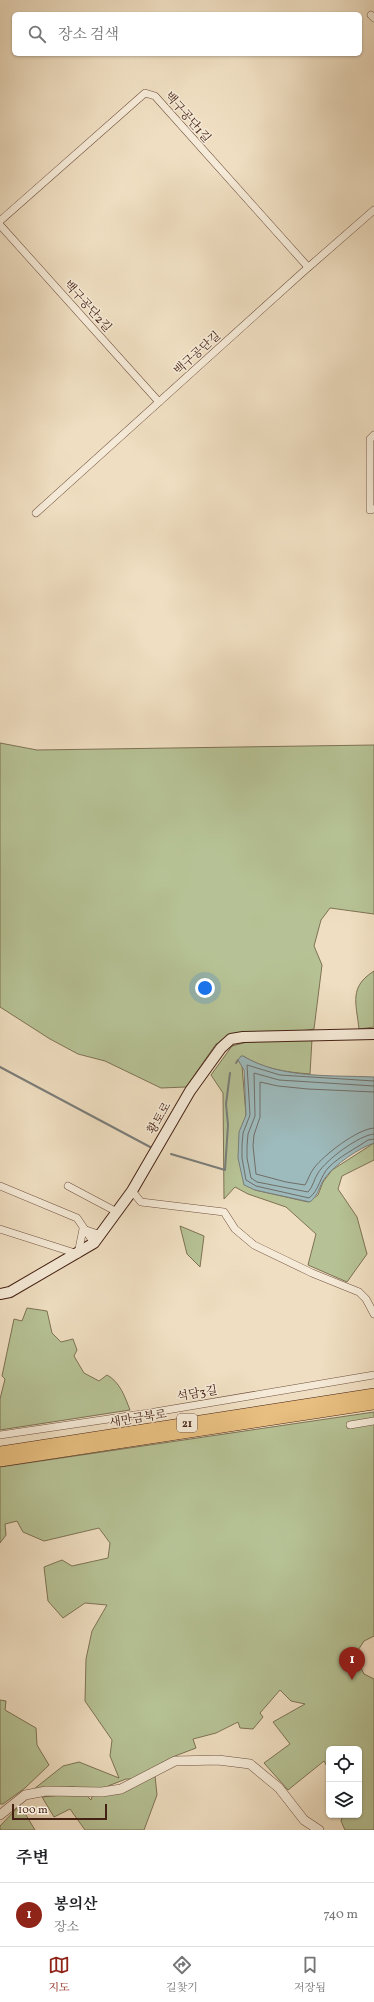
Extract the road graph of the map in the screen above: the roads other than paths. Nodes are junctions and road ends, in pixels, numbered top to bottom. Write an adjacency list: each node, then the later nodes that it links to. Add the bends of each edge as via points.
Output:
1 (374, 210): 4 (street, 백구공단길)
2 (0, 221): 4 (street, 백구공단1길, via 145,93 154,96)
3 (0, 225): 5 (street, 백구공단2길)
4 (308, 267): 5 (street, 백구공단길)
5 (159, 402): 8 (street, 백구공단길)
6 (374, 435): 7 (street, via 370,439)
7 (372, 509)
8 (36, 513)
9 (374, 1034): 12 (main road, 황토로, via 231,1039 221,1048 190,1091)
10 (0, 1186): 15 (street, via 77,1218)
11 (68, 1186): 13 (street)
12 (132, 1191): 13 (main road, 황토로); 19 (street, via 141,1202 224,1212 235,1229 254,1245 359,1292)
13 (117, 1212): 16 (main road, 황토로)
14 (0, 1229): 17 (street)
15 (83, 1229): 16 (street); 17 (street)
16 (97, 1239): 17 (main road, 황토로)
17 (78, 1254): 18 (main road, 황토로, via 10,1292)
18 (0, 1294)
19 (374, 1314)
20 (374, 1375): 25 (street, 석담3길)
21 (374, 1394): 26 (highway, 새만금북로 / 21)
22 (374, 1404): 27 (highway, 새만금북로 / 21)
23 (374, 1421): 24 (street)
24 (350, 1425)
25 (0, 1435)
26 (0, 1452)
27 (0, 1461)
28 (0, 1815): 29 (street, via 25,1795 46,1791 102,1792 121,1789 175,1761 218,1760 250,1764 279,1788 304,1820)
29 (319, 1830)

